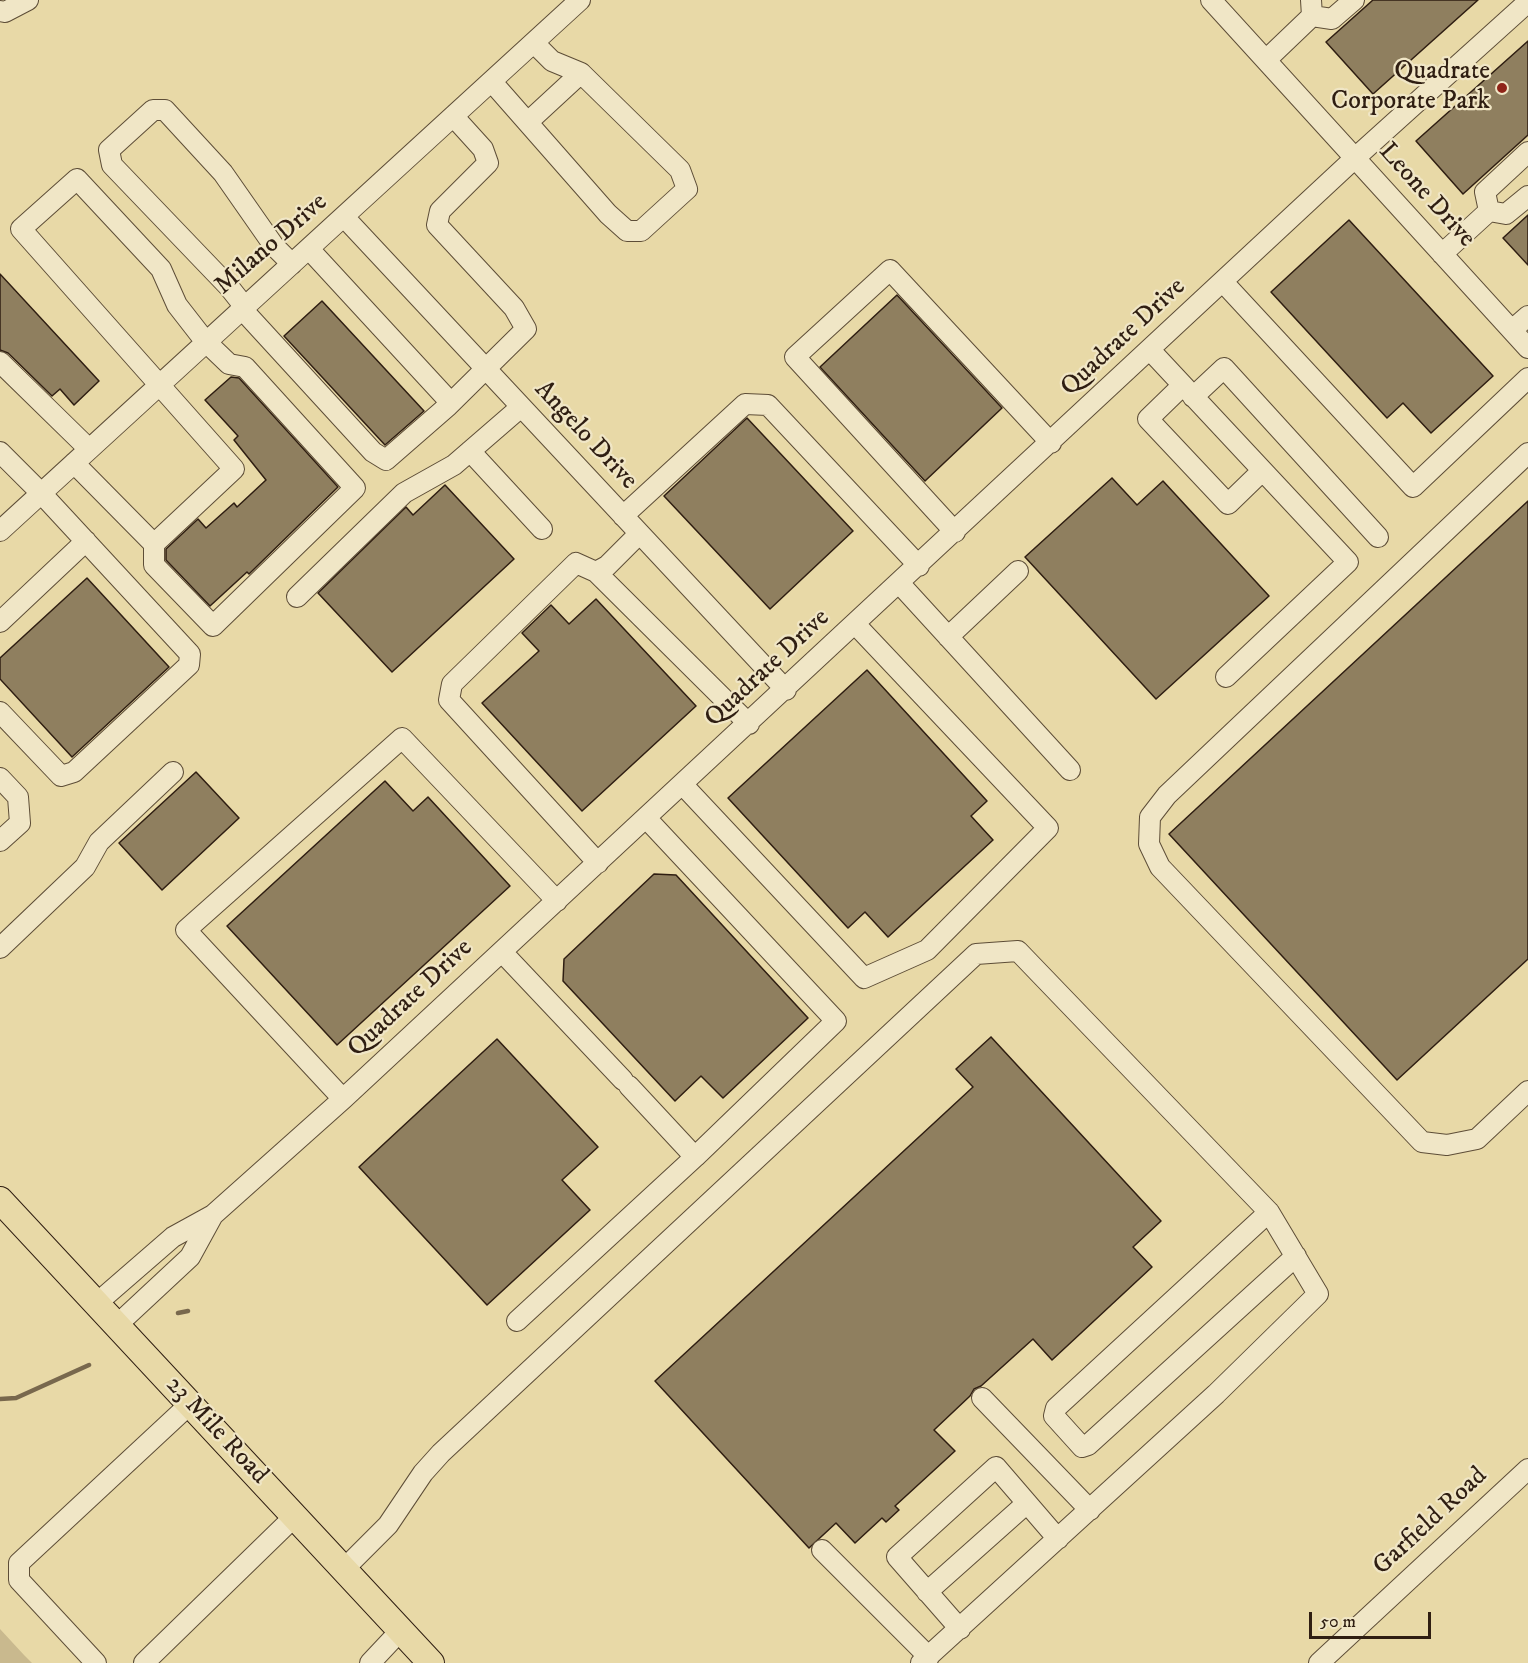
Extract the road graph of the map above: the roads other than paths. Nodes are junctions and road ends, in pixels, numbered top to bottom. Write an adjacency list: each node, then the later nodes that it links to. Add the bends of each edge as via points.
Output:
1 (28, 0): 7 (street)
2 (580, 0): 8 (street, Milano Drive)
3 (1211, 0): 9 (street, Leone Drive)
4 (1354, 0): 6 (street, via 1332,19)
5 (1528, 2): 15 (street, Quadrate Drive)
6 (1312, 8): 9 (street)
7 (0, 11)
8 (534, 43): 10 (street, via 552,61); 11 (street, Milano Drive)
9 (1266, 60): 15 (street, Leone Drive)
10 (581, 73): 13 (street); 13 (street, via 680,170 687,189 641,231 627,231)
11 (492, 81): 12 (street, Milano Drive); 13 (street)
12 (454, 117): 18 (street, Milano Drive); 30 (street, via 483,149 488,163 440,211 437,225 514,308 526,329)
13 (529, 121)
14 (1528, 152): 17 (street, via 1485,192)
15 (1355, 158): 20 (street, Leone Drive); 22 (street, Quadrate Drive)
16 (1528, 196): 17 (street, via 1506,214)
17 (1489, 211): 20 (street)
18 (345, 218): 19 (street, Milano Drive); 30 (street, Angelo Drive)
19 (309, 249): 21 (street, Milano Drive); 34 (street)
20 (1442, 254): 25 (street, Leone Drive)
21 (292, 264): 23 (street, Milano Drive); 23 (street, via 274,246 223,173 165,110 153,110 109,150 112,165 229,287)
22 (1223, 282): 28 (street, Quadrate Drive); 31 (street, via 1413,487)
23 (243, 307): 26 (street, Milano Drive); 34 (street, via 373,452 386,460)
24 (1528, 316): 25 (street)
25 (1512, 330): 27 (street, Leone Drive)
26 (205, 341): 32 (street, Milano Drive); 32 (street, via 177,305 161,269 77,179 21,229); 51 (street, via 229,364 245,367 355,488 213,626 154,565)
27 (1528, 348)
28 (1150, 350): 33 (street); 36 (street, Quadrate Drive)
29 (0, 362): 37 (street)
30 (486, 369): 34 (street); 35 (street, Angelo Drive)
31 (1528, 378)
32 (159, 384): 37 (street, Milano Drive); 51 (street, via 234,469)
33 (1188, 391): 42 (street); 42 (street, via 1148,419 1228,504); 49 (street, via 1224,368)
34 (451, 403)
35 (521, 407): 38 (street); 44 (street, Angelo Drive)
36 (1051, 442): 47 (street, Quadrate Drive); 47 (street, via 890,270 795,357)
37 (89, 449): 41 (street, Milano Drive)
38 (470, 451): 45 (street); 56 (street, via 454,465 404,493)
39 (0, 452): 43 (street)
40 (1528, 453): 74 (street, via 1167,795 1150,817 1149,844 1160,867 1422,1142 1447,1145 1477,1138)
41 (74, 463): 43 (street, Milano Drive); 51 (street)
42 (1262, 471): 60 (street, via 1348,562)
43 (41, 493): 46 (street, Milano Drive); 50 (street)
44 (623, 516): 48 (street, Angelo Drive); 52 (street, via 745,404 768,405)
45 (542, 529)
46 (0, 531)
47 (955, 532): 52 (street, Quadrate Drive)
48 (639, 534): 54 (street); 61 (street, Angelo Drive)
49 (1378, 537)
50 (86, 541): 57 (street); 62 (street, via 190,654 189,665 74,772 61,776)
51 (154, 544)
52 (919, 566): 55 (street, Quadrate Drive)
53 (1018, 571): 59 (street)
54 (596, 572): 63 (street); 70 (street, via 576,563 452,684 449,700)
55 (900, 584): 58 (street, Quadrate Drive); 59 (street)
56 (297, 597)
57 (0, 622)
58 (856, 625): 61 (street, Quadrate Drive); 67 (street, via 1048,828 927,950 864,978)
59 (948, 637): 64 (street)
60 (1226, 677)
61 (786, 690): 63 (street, Quadrate Drive)
62 (0, 712)
63 (749, 724): 67 (street, Quadrate Drive)
64 (1070, 770)
65 (173, 772): 72 (street, via 99,842 86,867)
66 (0, 778): 69 (street, via 18,797 20,823)
67 (683, 785): 68 (street, Quadrate Drive)
68 (647, 819): 70 (street, Quadrate Drive); 76 (street, via 836,1022)
69 (0, 842)
70 (598, 863): 71 (street, Quadrate Drive)
71 (557, 901): 73 (street, Quadrate Drive); 75 (street, via 402,738 186,930)
72 (0, 948)
73 (502, 952): 75 (street, Quadrate Drive); 76 (street)
74 (1528, 1091)
75 (343, 1099): 79 (street, Quadrate Drive)
76 (695, 1157): 82 (street)
77 (0, 1200): 81 (main road, 23 Mile Road)
78 (1269, 1212): 80 (street); 80 (street, via 1056,1408 1054,1416 1082,1447 1088,1445); 92 (street, via 1018,951 976,954 441,1453 388,1525)
79 (213, 1215): 81 (street, Quadrate Drive, via 173,1237); 83 (street, Quadrate Drive, via 190,1257)
80 (1296, 1256): 88 (street, via 1318,1294)
81 (97, 1304): 83 (main road, 23 Mile Road)
82 (517, 1321)
83 (117, 1325): 85 (main road, 23 Mile Road)
84 (982, 1398): 88 (street)
85 (190, 1404): 89 (main road, 23 Mile Road); 97 (street, via 19,1563 19,1580)
86 (1528, 1469): 101 (street, Garfield Road)
87 (1026, 1503): 90 (street); 93 (street); 93 (street, via 996,1467 897,1557)
88 (1090, 1510): 90 (street)
89 (295, 1516): 92 (main road, 23 Mile Road); 98 (street)
90 (1058, 1539): 94 (street)
91 (822, 1550): 96 (street)
92 (344, 1569): 95 (main road, 23 Mile Road)
93 (927, 1592): 94 (street)
94 (960, 1629): 96 (street)
95 (401, 1630): 99 (street); 100 (main road, 23 Mile Road)
96 (925, 1660)
97 (96, 1663)
98 (144, 1663)
99 (370, 1663)
100 (431, 1663)
101 (1319, 1663)

